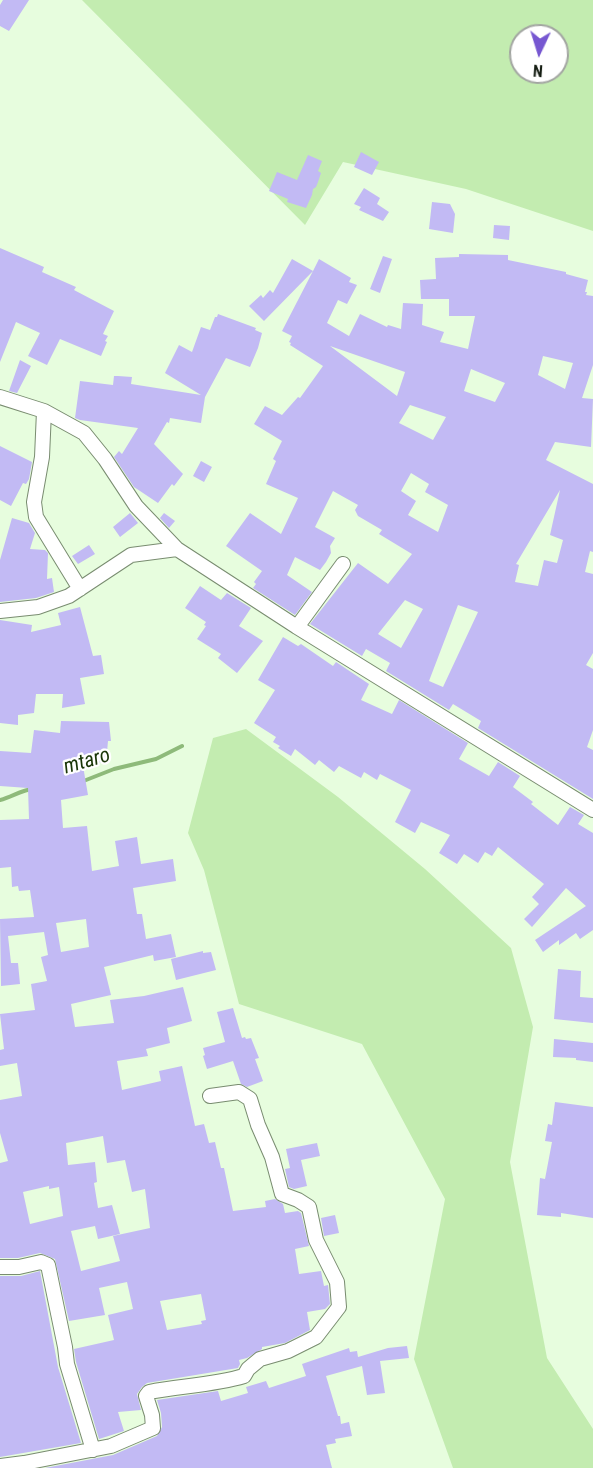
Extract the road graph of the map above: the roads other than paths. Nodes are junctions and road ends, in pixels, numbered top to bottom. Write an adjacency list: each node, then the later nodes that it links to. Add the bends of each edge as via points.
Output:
1 (0, 397): 2 (street)
2 (44, 411): 3 (street, via 84,433 136,506); 5 (street, via 42,457 34,502 36,518)
3 (177, 549): 5 (street, via 131,555); 7 (street)
4 (343, 564): 7 (street)
5 (80, 589): 6 (street, via 38,607)
6 (0, 611)
7 (297, 627): 8 (street)
8 (593, 810)
9 (210, 1096): 11 (street, via 239,1092 250,1100 282,1194 309,1207 316,1240 337,1282 339,1307 316,1337 260,1359 244,1376 149,1392 146,1396 153,1428)
10 (0, 1267): 11 (street, via 41,1262 48,1265 67,1364)
11 (93, 1450): 12 (street)
12 (0, 1466)

